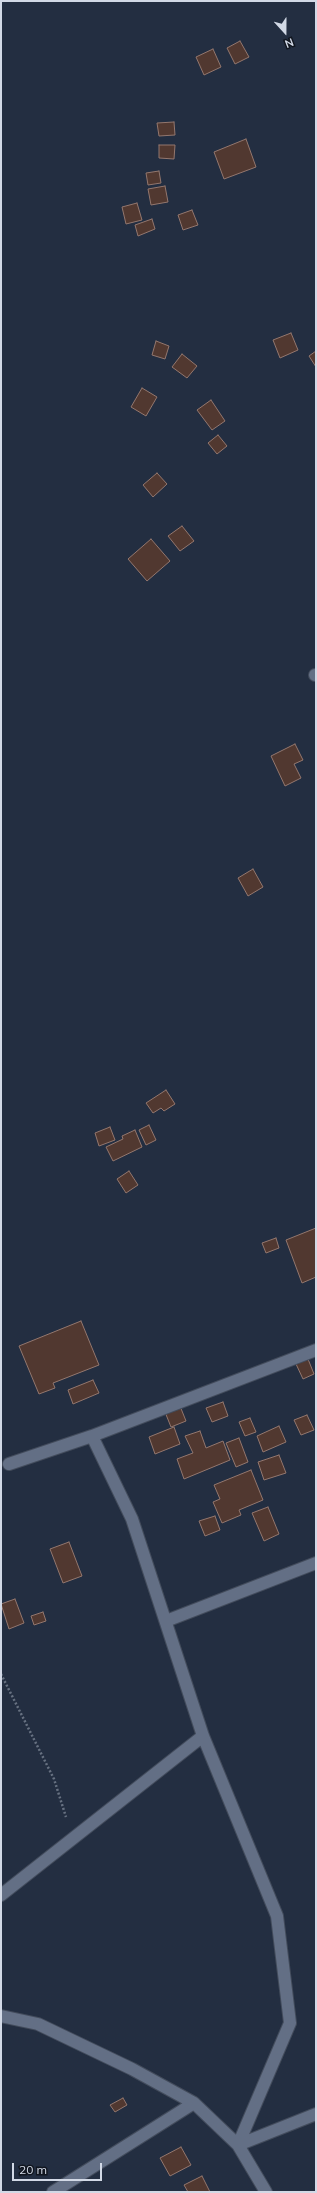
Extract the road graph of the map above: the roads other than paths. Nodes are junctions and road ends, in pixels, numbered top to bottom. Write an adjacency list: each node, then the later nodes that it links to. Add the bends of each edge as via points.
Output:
1 (316, 1350): 2 (street)
2 (92, 1436): 3 (street); 5 (street, via 132,1519)
3 (9, 1464)
4 (316, 1563): 5 (street)
5 (166, 1621): 6 (street)
6 (203, 1736): 7 (street); 11 (street, via 277,1916 290,2023)
7 (1, 1895)
8 (1, 2016): 9 (street, via 38,2024 132,2069)
9 (194, 2103): 11 (street); 12 (street)
10 (316, 2114): 11 (street)
11 (238, 2145): 13 (street)
12 (53, 2192)
13 (266, 2192)

